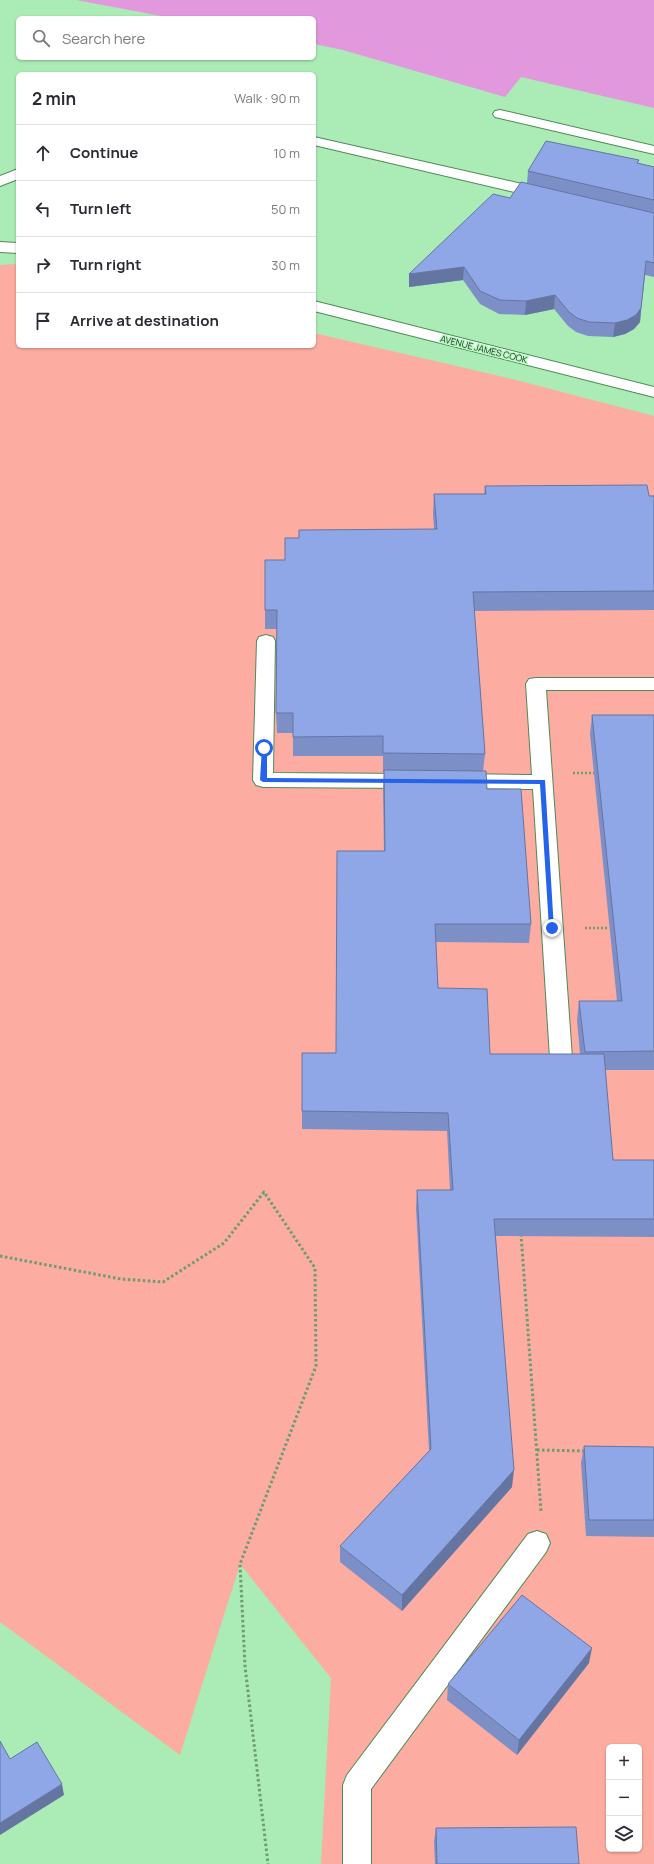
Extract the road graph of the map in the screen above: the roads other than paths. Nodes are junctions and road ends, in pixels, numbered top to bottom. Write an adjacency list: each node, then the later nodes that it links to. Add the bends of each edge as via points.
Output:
1 (500, 114): 3 (lane)
2 (316, 141): 6 (lane)
3 (654, 150)
4 (16, 174): 5 (lane)
5 (0, 182)
6 (556, 196)
7 (0, 247): 8 (main road)
8 (16, 248)
9 (316, 307): 10 (main road, AVENUE JAMES COOK)
10 (654, 392)
11 (266, 641): 13 (lane, via 263,780)
12 (654, 684): 13 (lane, via 536,684)
13 (542, 782): 14 (lane)
14 (561, 1058)
15 (537, 1543): 16 (lane, via 357,1785)
16 (357, 1864)

